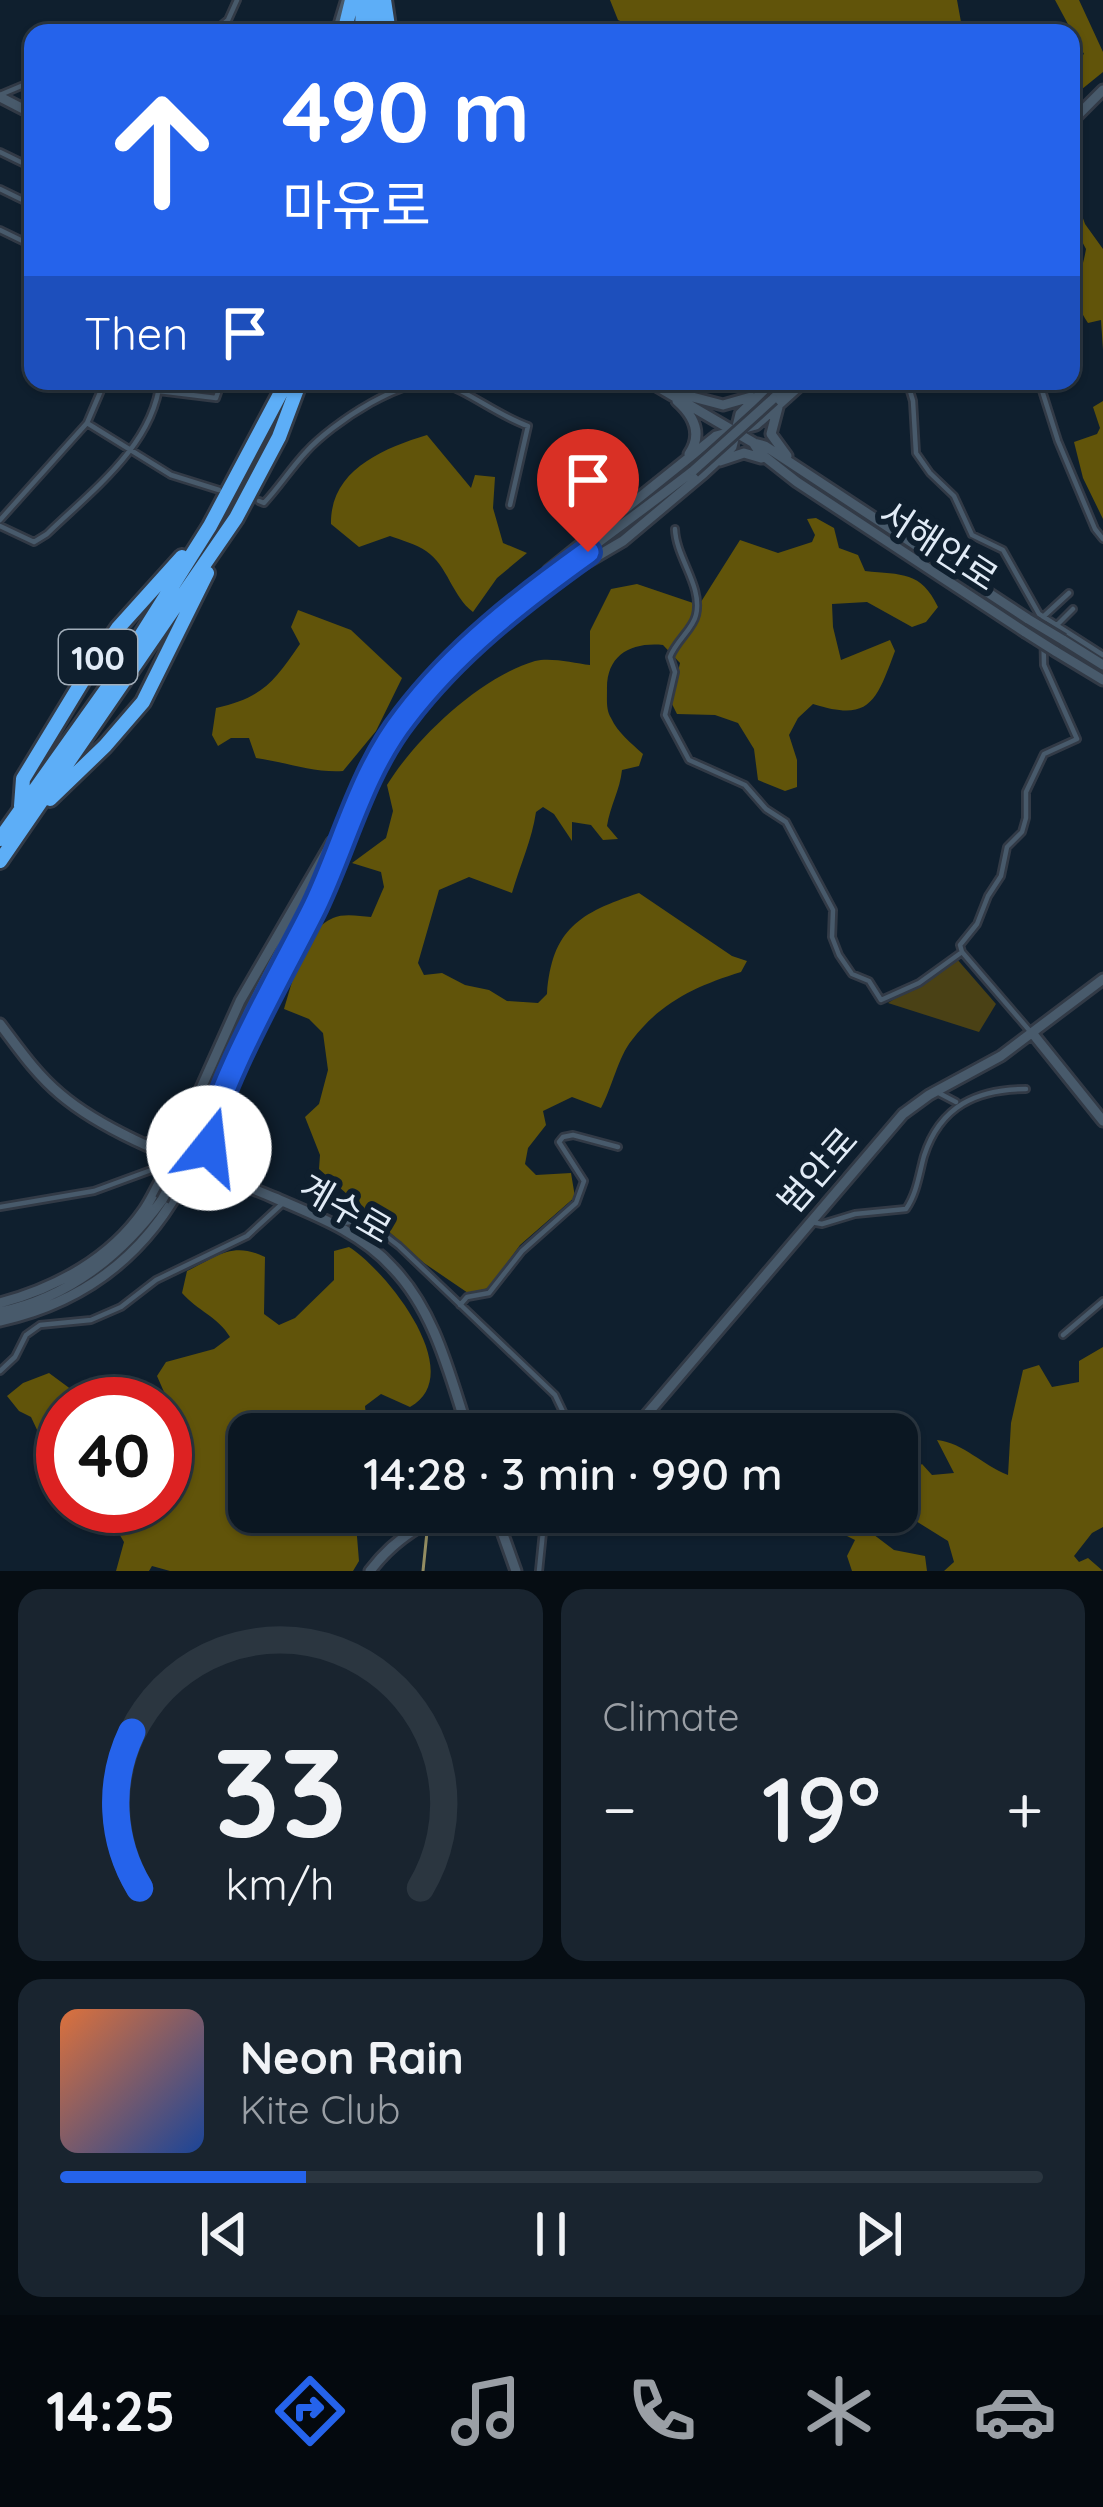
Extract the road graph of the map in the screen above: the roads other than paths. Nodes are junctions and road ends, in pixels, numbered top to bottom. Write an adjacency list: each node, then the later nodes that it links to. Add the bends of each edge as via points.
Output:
1 (1103, 90): 2 (main road)
2 (1080, 113)
3 (100, 390): 18 (street)
4 (219, 390): 16 (street, via 216,398)
5 (278, 390): 30 (highway, 100)
6 (302, 390): 33 (highway, 100)
7 (394, 390): 27 (street, via 308,449)
8 (455, 390): 28 (street, via 528,426)
9 (664, 390): 10 (main road, via 723,405); 19 (main road, 서해안로); 25 (main road, via 689,413 697,438)
10 (760, 390)
11 (764, 390): 19 (main road, via 740,414)
12 (785, 390): 17 (main road)
13 (792, 390): 17 (main road)
14 (910, 390): 37 (street, via 916,453 946,485 974,538 1007,554)
15 (1042, 390): 32 (street)
16 (159, 391): 21 (street)
17 (777, 401): 19 (main road, bridge); 24 (main road, via 771,434)
18 (86, 423): 21 (street); 29 (street)
19 (736, 431): 20 (main road, 서해안로); 23 (main road); 25 (main road, via 716,436); 34 (main road, bridge)
20 (754, 443): 22 (main road, 서해안로); 24 (main road, 서해안로)
21 (129, 451): 26 (street); 29 (street, via 38,542)
22 (770, 462): 23 (main road, via 744,453); 41 (main road, 서해안로, bridge)
23 (715, 463): 34 (main road, via 622,541)
24 (801, 473): 40 (main road, 서해안로, bridge)
25 (666, 476): 34 (main road, via 549,570)
26 (220, 490)
27 (259, 501)
28 (510, 505)
29 (0, 523)
30 (210, 526): 42 (highway, 100); 42 (highway, 100, via 92,667 23,779)
31 (675, 529): 46 (street, via 698,611 670,657 675,672 665,715 689,760 745,785 786,822 832,910 839,955 881,1000)
32 (1103, 539)
33 (221, 542): 42 (highway, 100); 42 (highway, 100, via 143,702)
34 (537, 589): 43 (main road, via 499,617 404,717)
35 (1069, 593): 37 (street)
36 (1073, 609): 38 (street)
37 (1043, 617): 38 (street); 46 (street, via 1044,665 1078,736 1044,754 1026,792 1024,826 1006,847 1001,876)
38 (1056, 626): 39 (street)
39 (1103, 655)
40 (1103, 665)
41 (1103, 680)
42 (25, 814): 44 (highway, 100); 45 (highway, 100)
43 (349, 818): 54 (main road, via 240,1001); 56 (main road, via 249,1011)
44 (0, 839)
45 (0, 861)
46 (962, 952): 49 (street)
47 (1103, 983): 49 (main road, 범안로)
48 (0, 1024): 57 (main road, 계수로, via 64,1097)
49 (1033, 1034): 50 (main road, 범안로); 55 (main road)
50 (952, 1082): 52 (main road, 범안로); 53 (street)
51 (1025, 1089): 53 (street)
52 (935, 1091): 53 (street); 65 (main road, 범안로, via 903,1114)
53 (955, 1101): 65 (street, via 926,1150 908,1208 820,1225)
54 (186, 1120): 56 (main road, via 196,1132); 57 (main road, via 173,1135); 59 (main road, via 176,1144)
55 (1103, 1121)
56 (206, 1126): 59 (main road, via 198,1154); 60 (main road); 70 (main road, bridge, via 162,1200 100,1268)
57 (144, 1142): 59 (main road, 계수로)
58 (618, 1148): 69 (street, via 563,1136 559,1142 584,1180 576,1204 489,1293)
59 (184, 1159): 60 (main road, 계수로); 61 (main road); 62 (main road, via 188,1175); 64 (street, via 94,1192)
60 (219, 1174): 62 (main road); 63 (main road, 계수로)
61 (160, 1180): 62 (main road); 68 (main road, via 141,1215 88,1264)
62 (180, 1190): 70 (main road, via 148,1240 121,1264 56,1304)
63 (284, 1202): 66 (main road, 계수로); 72 (street, via 248,1235 156,1280 121,1307 91,1320 40,1324)
64 (0, 1207)
65 (809, 1220): 75 (main road, 범안로)
66 (332, 1224): 69 (street, via 365,1220); 73 (main road, 계수로, via 382,1257 418,1300)
67 (1103, 1301): 71 (street)
68 (0, 1303)
69 (460, 1305): 74 (street, via 555,1395)
70 (0, 1317)
71 (1063, 1336)
72 (1, 1373)
73 (462, 1413)
74 (564, 1413)
75 (647, 1413)
76 (409, 1533): 79 (main road)
77 (502, 1533): 80 (main road)
78 (543, 1533): 81 (street)
79 (370, 1571)
80 (516, 1571)
81 (539, 1571)

